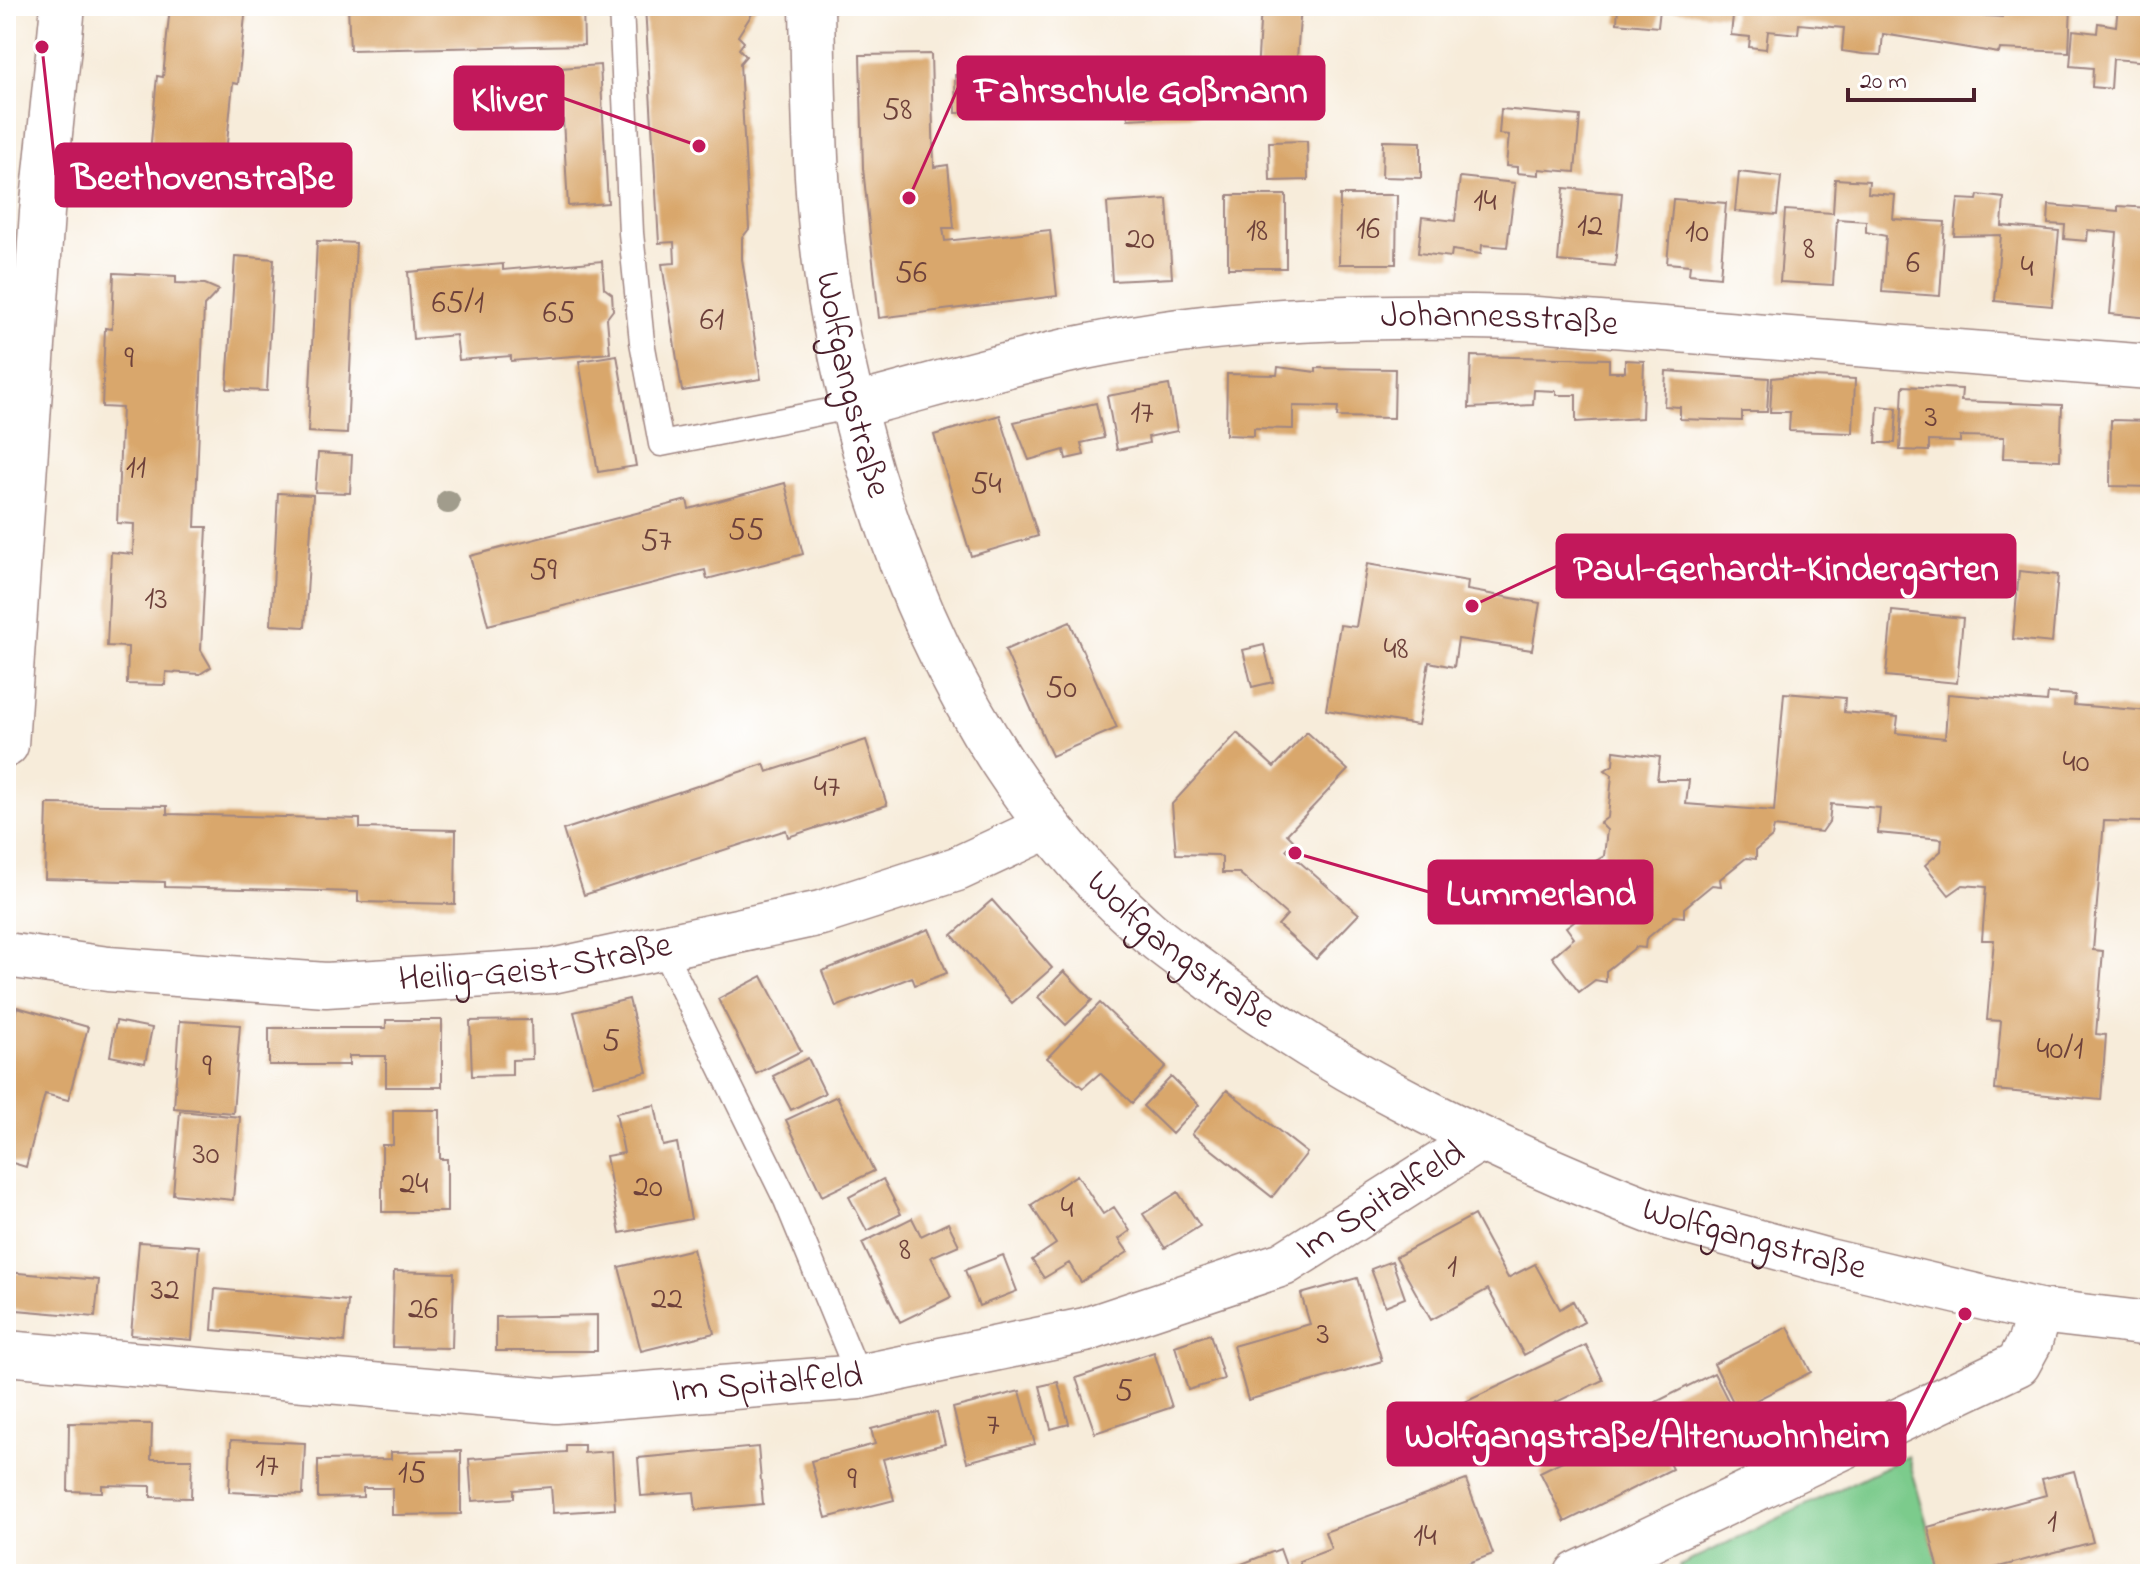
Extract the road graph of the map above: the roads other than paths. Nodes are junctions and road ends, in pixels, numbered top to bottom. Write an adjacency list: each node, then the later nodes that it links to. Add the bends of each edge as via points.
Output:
1 (63, 6): 6 (street, via 42,212)
2 (621, 6): 5 (lane, via 631,233 642,342 661,444)
3 (812, 6): 5 (street, Wolfgangstraße, via 818,188 831,302)
4 (2150, 367): 5 (street, Johannesstraße, via 1427,315 1220,328 1086,346)
5 (855, 406): 7 (street, Wolfgangstraße, via 871,479 921,615 999,757)
6 (6, 745)
7 (1047, 827): 8 (street, Heilig-Geist-Straße, via 957,869 821,913); 10 (street, Wolfgangstraße, via 1143,928 1256,1012 1357,1077)
8 (662, 948): 9 (street, Heilig-Geist-Straße, via 552,971 326,985 108,969); 14 (lane, via 786,1200)
9 (6, 955)
10 (1480, 1139): 11 (street, Wolfgangstraße, via 1660,1215); 14 (street, Im Spitalfeld, via 1283,1264 1085,1330)
11 (2039, 1311): 12 (street, Wolfgangstraße); 15 (street, via 2018,1364)
12 (2150, 1324)
13 (6, 1353): 14 (street, Im Spitalfeld, via 556,1401)
14 (859, 1377)
15 (1577, 1574)

